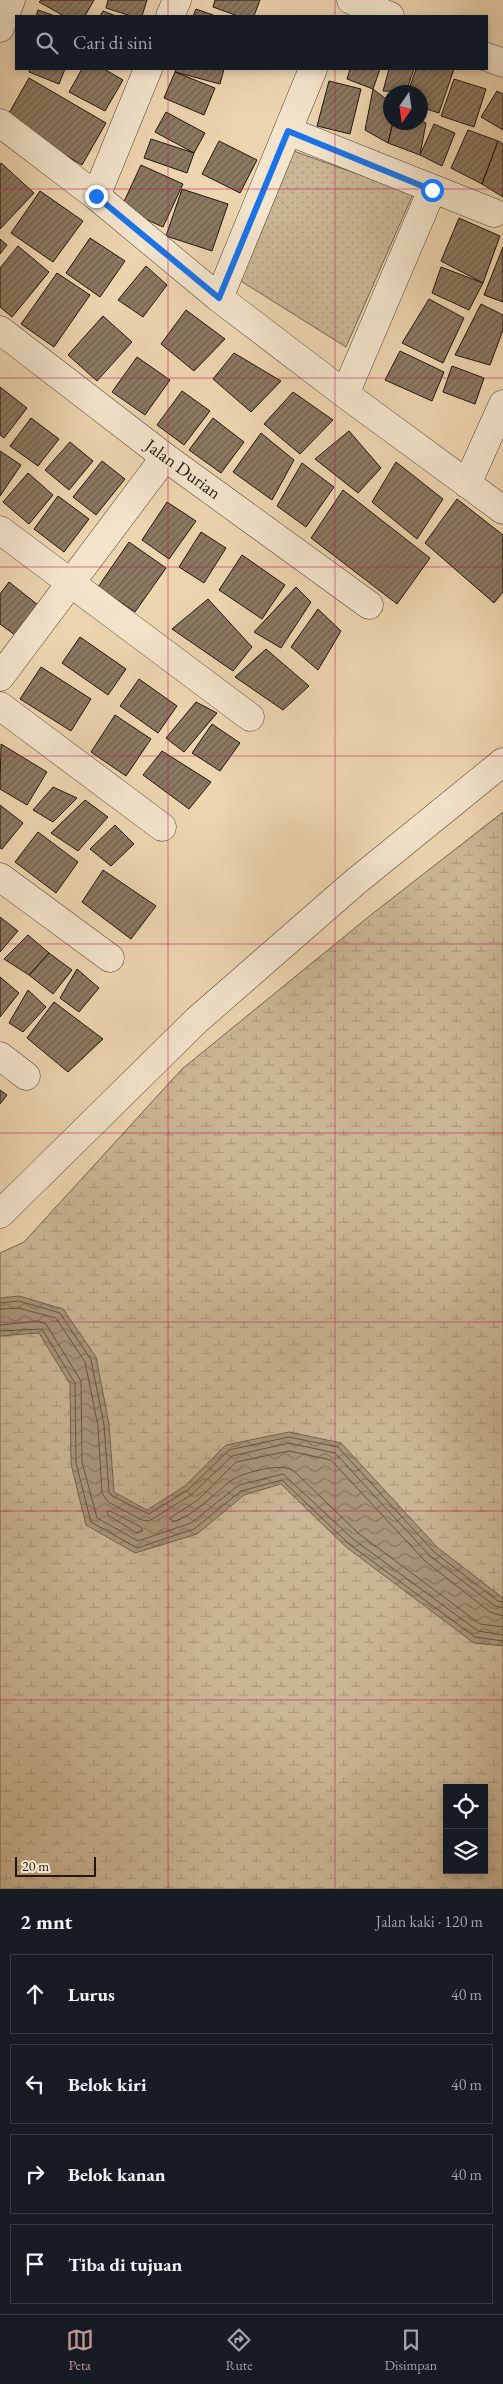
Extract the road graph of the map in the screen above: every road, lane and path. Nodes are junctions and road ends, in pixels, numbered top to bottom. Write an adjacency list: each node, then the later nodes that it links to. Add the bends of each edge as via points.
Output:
1 (11, 0): 8 (street)
2 (177, 0): 5 (street)
3 (341, 0): 6 (street)
4 (351, 0): 7 (street)
5 (170, 15)
6 (334, 15)
7 (388, 15)
8 (0, 28)
9 (488, 56): 10 (street)
10 (503, 63)
11 (148, 70): 16 (street)
12 (313, 70): 14 (street)
13 (0, 123): 16 (street)
14 (288, 131): 15 (street); 18 (street)
15 (432, 190): 17 (street); 20 (street)
16 (96, 196): 18 (street)
17 (494, 213)
18 (219, 298): 20 (street)
19 (0, 330): 22 (street, Jalan Durian)
20 (345, 394): 23 (street)
21 (503, 404): 23 (street)
22 (165, 457): 26 (street); 27 (street, Jalan Durian)
23 (467, 484): 24 (street)
24 (503, 510)
25 (0, 530): 26 (street)
26 (72, 583): 28 (street); 30 (street)
27 (369, 605)
28 (0, 677)
29 (0, 706): 32 (street)
30 (250, 717)
31 (503, 762): 37 (street, via 354,883 197,1020)
32 (162, 827)
33 (0, 877): 34 (street)
34 (110, 958)
35 (0, 1056): 36 (street)
36 (26, 1076)
37 (0, 1214)

